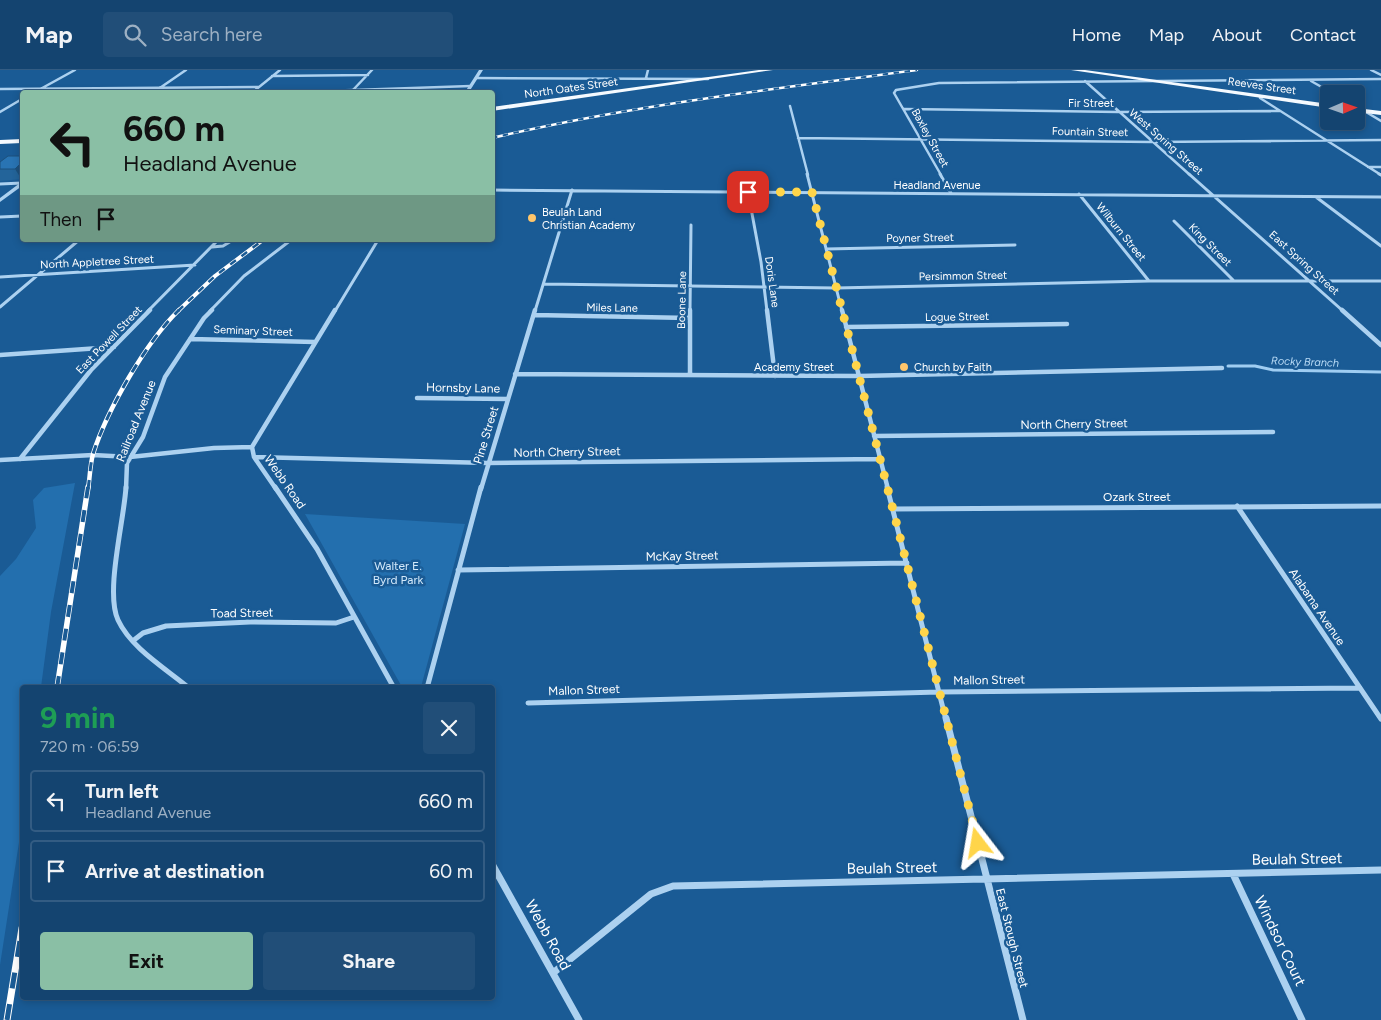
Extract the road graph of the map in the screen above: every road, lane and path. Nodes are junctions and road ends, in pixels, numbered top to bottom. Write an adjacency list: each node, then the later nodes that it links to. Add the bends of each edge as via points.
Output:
1 (75, 70): 23 (street)
2 (186, 70): 24 (street)
3 (280, 70): 12 (street)
4 (372, 70): 10 (street)
5 (481, 70): 13 (street)
6 (648, 70): 14 (street)
7 (770, 70): 15 (main road, North Oates Street)
8 (1074, 70): 19 (main road, Reeves Street)
9 (1371, 70): 11 (street)
10 (368, 75): 12 (street); 29 (street)
11 (1381, 75)
12 (272, 76): 25 (street)
13 (476, 78): 14 (street); 20 (street)
14 (646, 78): 15 (street)
15 (710, 79): 36 (main road, North Oates Street)
16 (1381, 79): 17 (street)
17 (1309, 80): 19 (street); 21 (street)
18 (1085, 81): 19 (street); 37 (street, Baxley Street, via 932,83 903,87 894,91); 41 (street, West Spring Street)
19 (1152, 81): 32 (main road, Reeves Street)
20 (471, 86): 30 (street); 31 (street)
21 (1320, 86)
22 (0, 88): 23 (street)
23 (42, 88): 24 (street); 26 (street)
24 (160, 88): 25 (street); 27 (street)
25 (259, 88): 28 (street)
26 (38, 90)
27 (157, 90)
28 (256, 90)
29 (353, 90)
30 (376, 90)
31 (468, 90)
32 (1260, 96): 34 (main road, Reeves Street); 38 (street)
33 (20, 100): 40 (street)
34 (1320, 105)
35 (790, 106): 45 (street, East Stough Street)
36 (495, 109)
37 (904, 109): 41 (street, Fir Street); 46 (street, Baxley Street)
38 (1279, 111): 41 (street, Fir Street); 47 (street)
39 (1365, 111): 43 (main road)
40 (0, 112)
41 (1118, 112): 51 (street, West Spring Street)
42 (1365, 112): 44 (street)
43 (1381, 113)
44 (1381, 120)
45 (798, 138): 46 (street, Fountain Street); 61 (street, East Stough Street)
46 (921, 139): 51 (street, Fountain Street); 62 (street, Baxley Street)
47 (1326, 140): 48 (street, Fountain Street); 51 (street, Fountain Street); 52 (street)
48 (1381, 140)
49 (20, 141): 50 (main road)
50 (0, 142)
51 (1152, 142): 64 (street, West Spring Street)
52 (1368, 167): 53 (street); 54 (street)
53 (1381, 167)
54 (1381, 175)
55 (0, 184): 56 (street)
56 (20, 184)
57 (20, 185): 67 (street)
58 (495, 190): 59 (street, Headland Avenue)
59 (572, 190): 60 (street, Headland Avenue); 88 (street, Pine Street)
60 (748, 192): 61 (street, Headland Avenue); 90 (street, Doris Lane)
61 (812, 192): 62 (street, Headland Avenue); 80 (street, East Stough Street)
62 (951, 193): 63 (street, Headland Avenue)
63 (1079, 194): 64 (street, Headland Avenue); 84 (street, Wilburn Street)
64 (1214, 196): 65 (street, Headland Avenue); 86 (street, East Spring Street)
65 (1315, 197): 66 (street, Headland Avenue); 78 (street)
66 (1381, 197)
67 (0, 200)
68 (20, 216): 69 (street)
69 (0, 217)
70 (1174, 221): 85 (street, King Street)
71 (690, 225): 89 (street, Boone Lane)
72 (77, 242): 82 (street)
73 (216, 242): 79 (street, East Powell Street)
74 (230, 242): 79 (street)
75 (288, 242): 97 (street, Railroad Avenue, via 244,276 214,306)
76 (377, 242): 98 (street, Webb Road)
77 (1014, 245): 80 (street, Poyner Street)
78 (1381, 246)
79 (212, 247): 81 (street, East Powell Street)
80 (826, 249): 91 (street, East Stough Street)
81 (195, 265): 82 (street, North Appletree Street); 100 (street, East Powell Street)
82 (38, 275): 83 (street, North Appletree Street); 92 (street)
83 (0, 277)
84 (1150, 281): 85 (street, Persimmon Street); 91 (street, Persimmon Street)
85 (1234, 281): 86 (street, Persimmon Street)
86 (1311, 281): 87 (street, Persimmon Street); 99 (street, East Spring Street)
87 (1381, 281)
88 (544, 284): 89 (street, Persimmon Street); 93 (street, Pine Street)
89 (691, 286): 90 (street, Persimmon Street); 94 (street, Boone Lane)
90 (764, 286): 91 (street, Persimmon Street); 105 (street, Doris Lane)
91 (836, 288): 96 (street, East Stough Street)
92 (0, 307)
93 (534, 315): 94 (street, Miles Lane); 103 (street, Pine Street)
94 (690, 318): 104 (street, Boone Lane)
95 (1067, 324): 96 (street, Logue Street)
96 (846, 327): 106 (street, East Stough Street)
97 (190, 339): 98 (street, Seminary Street); 112 (street, Railroad Avenue, via 165,377 143,437)
98 (315, 342): 111 (street, Webb Road)
99 (1381, 345)
100 (115, 347): 101 (street); 114 (street, East Powell Street, via 81,382)
101 (0, 355)
102 (1222, 368): 106 (street, Academy Street)
103 (515, 374): 104 (street, Academy Street); 108 (street, Pine Street)
104 (690, 375): 105 (street, Academy Street)
105 (775, 376): 106 (street, Academy Street)
106 (859, 376): 110 (street, East Stough Street)
107 (417, 398): 108 (street, Hornsby Lane)
108 (508, 399): 117 (street, Pine Street)
109 (1273, 432): 110 (street, North Cherry Street)
110 (874, 436): 115 (street, East Stough Street)
111 (252, 447): 112 (street); 113 (street, Webb Road)
112 (130, 457): 114 (street); 124 (street, Railroad Avenue, via 113,589 117,618)
113 (254, 457): 117 (street, North Cherry Street); 123 (street, Webb Road, via 317,549)
114 (20, 459): 116 (street)
115 (880, 459): 117 (street, North Cherry Street); 120 (street, East Stough Street)
116 (0, 460)
117 (488, 463): 122 (street, Pine Street)
118 (1237, 506): 119 (street, Ozark Street); 120 (street, Ozark Street); 128 (street, Alabama Avenue)
119 (1381, 506)
120 (893, 509): 121 (street, East Stough Street)
121 (906, 563): 122 (street, McKay Street); 129 (street, East Stough Street)
122 (458, 570): 127 (street, Pine Street)
123 (354, 617): 124 (street, Toad Street, via 336,622 166,626 143,633); 126 (street, Webb Road)
124 (134, 640): 125 (street, Railroad Avenue)
125 (186, 685)
126 (392, 685)
127 (428, 685)
128 (1360, 688): 129 (street, Mallon Street); 131 (street, Alabama Avenue)
129 (940, 692): 130 (street, Mallon Street); 135 (street, East Stough Street)
130 (528, 703)
131 (1381, 719)
132 (495, 869): 136 (street, Webb Road)
133 (1381, 870): 134 (street, Beulah Street)
134 (1233, 874): 135 (street, Beulah Street); 139 (street, Windsor Court)
135 (987, 880): 136 (street, Beulah Street, via 666,888 651,894); 138 (street, East Stough Street)
136 (553, 973): 137 (street, Webb Road)
137 (579, 1020)
138 (1023, 1020)
139 (1302, 1020)

